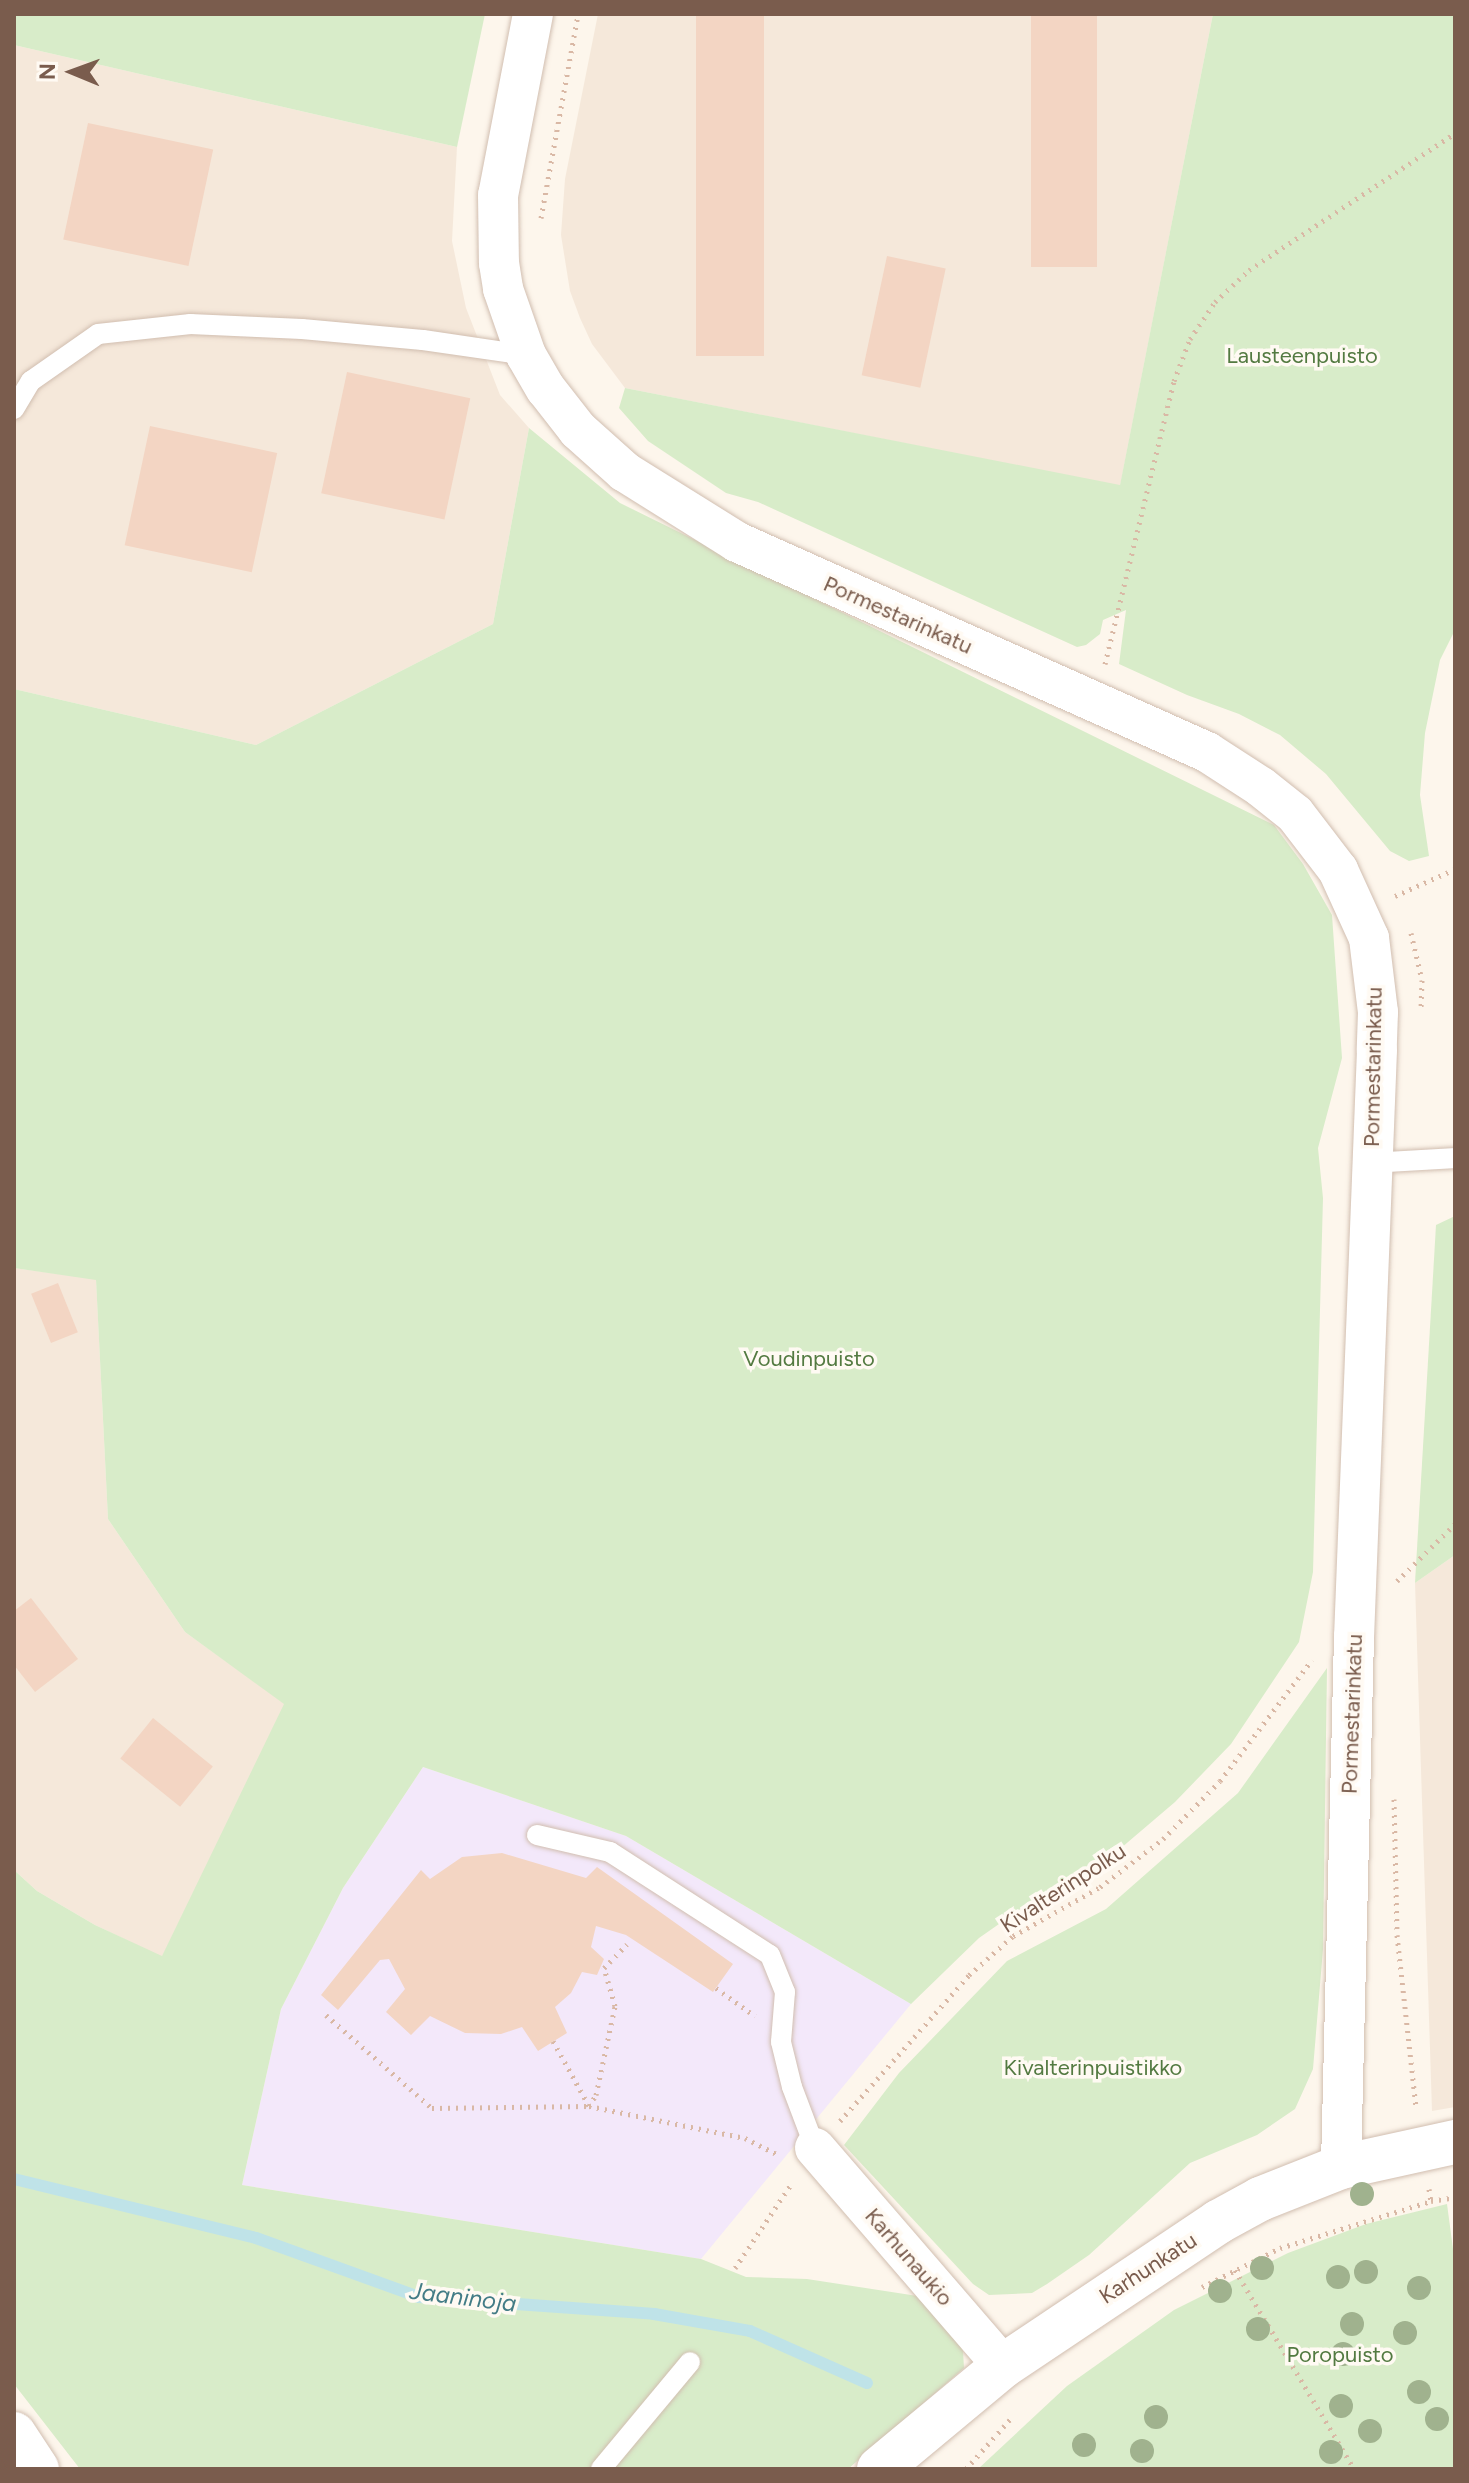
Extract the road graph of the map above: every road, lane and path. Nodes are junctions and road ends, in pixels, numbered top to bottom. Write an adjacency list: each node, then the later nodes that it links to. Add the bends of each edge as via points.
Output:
1 (533, 14): 5 (street, Pormestarinkatu, via 498,195 497,232 503,289)
2 (578, 14): 4 (path, via 542,200)
3 (1455, 133): 8 (path, via 1249,270 1215,302 1198,327 1174,381)
4 (541, 231)
5 (526, 355): 6 (lane, via 302,329 175,326 98,334 31,381); 17 (street, Pormestarinkatu, via 578,430 670,503 737,542 1207,752 1295,814 1338,870 1369,938 1378,1012)
6 (14, 409)
7 (1090, 660): 8 (path)
8 (1104, 666): 9 (path)
9 (1118, 673)
10 (1455, 869): 12 (path)
11 (1388, 883): 12 (path)
12 (1395, 896): 13 (path)
13 (1399, 905)
14 (1405, 918): 15 (path, via 1422,980)
15 (1421, 1018)
16 (1455, 1158): 17 (lane)
17 (1371, 1163): 20 (street, Pormestarinkatu)
18 (1455, 1524): 19 (path, via 1397,1581)
19 (1397, 1566)
20 (1354, 1637): 29 (path, Kivalterinpolku, via 1321,1648 1220,1781 1163,1839 1100,1887 1013,1936 969,1975); 32 (street, Pormestarinkatu)
21 (1394, 1796): 31 (path, via 1397,1935)
22 (537, 1835): 29 (lane, via 610,1852 770,1955 785,1992 781,2042 792,2087)
23 (627, 1944): 28 (path, via 604,1968 615,2006 596,2095)
24 (716, 1988): 26 (path)
25 (326, 2015): 28 (path, via 432,2108)
26 (757, 2018)
27 (553, 2041): 28 (path)
28 (589, 2106): 30 (path)
29 (826, 2136): 35 (path, Kivalterinpolku); 39 (street, Karhunaukio)
30 (745, 2138)
31 (1439, 2145): 32 (street, Karhunkatu); 34 (path)
32 (1341, 2167): 39 (street, Karhunkatu, via 1260,2199 1187,2240)
33 (1455, 2197): 34 (path)
34 (1431, 2201): 36 (path, via 1280,2248)
35 (735, 2268)
36 (1235, 2270): 37 (path); 46 (path)
37 (1197, 2290)
38 (690, 2362): 43 (lane)
39 (1003, 2366): 44 (street, Karhunkatu)
40 (1018, 2410): 45 (path)
41 (14, 2434): 42 (street)
42 (37, 2469)
43 (601, 2469)
44 (879, 2469)
45 (966, 2469)
46 (1354, 2469)

